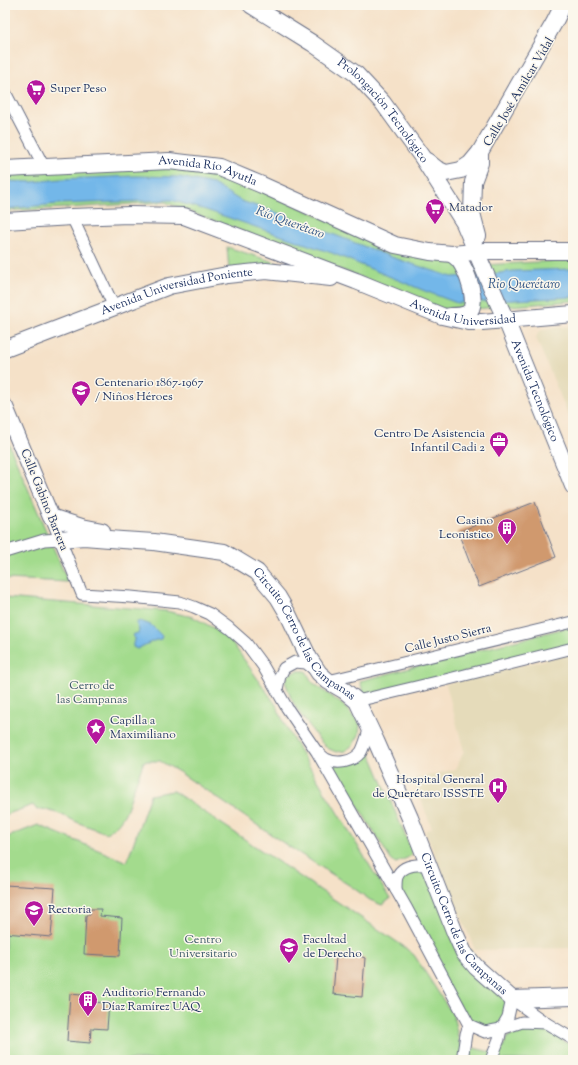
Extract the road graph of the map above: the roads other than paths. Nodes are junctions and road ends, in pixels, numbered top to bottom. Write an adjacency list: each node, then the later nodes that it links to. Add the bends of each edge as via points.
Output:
1 (251, 5): 6 (street, Prolongación Tecnológico, via 356,74 383,103)
2 (563, 5): 5 (street, Calle José Amilcar Vidal)
3 (570, 5): 5 (street, Calle José Amilcar Vidal)
4 (5, 92): 7 (street)
5 (480, 155): 6 (street, via 461,170 446,173); 11 (street, Calle José Amilcar Vidal, via 466,188); 14 (street, Calle José Amilcar Vidal, via 480,163 473,182 472,213)
6 (422, 157): 11 (street, Prolongación Tecnológico)
7 (44, 167): 8 (street, Avenida Río Ayutla); 13 (street, Avenida Río Ayutla, via 169,161 219,168 395,245)
8 (5, 169)
9 (72, 217): 10 (street); 15 (street, via 184,216); 16 (street)
10 (5, 221)
11 (464, 223): 14 (street, Prolongación Tecnológico)
12 (573, 251): 14 (street)
13 (452, 254): 14 (street); 18 (street, via 458,260 469,282 473,296 472,305 468,312 459,316)
14 (483, 257): 19 (street, Avenida Tecnológico)
15 (356, 282): 16 (street, Avenida Universidad Poniente, via 288,273 227,275 169,286); 18 (street, Avenida Universidad)
16 (114, 307): 20 (street, Avenida Universidad Poniente)
17 (573, 314): 19 (street, Avenida Universidad)
18 (442, 316): 19 (street, Avenida Universidad, via 469,322)
19 (513, 320): 22 (street, Avenida Tecnológico)
20 (5, 349)
21 (5, 407): 23 (street, Calle Gabino Barrera)
22 (573, 486)
23 (51, 517): 24 (street, Calle Gabino Barrera); 25 (street, via 112,534)
24 (60, 538): 25 (street, Circuito Cerro de las Campanas); 26 (street, via 44,540); 30 (street, Calle Gabino Barrera, via 82,594 180,602 210,614 246,643 264,666)
25 (122, 540): 29 (street, Circuito Cerro de las Campanas, via 224,552 257,572 278,597 308,658)
26 (5, 552)
27 (573, 622): 29 (street, Calle Justo Sierra)
28 (573, 648): 31 (street)
29 (324, 677): 30 (street, via 306,663 295,662 284,668); 31 (street, Circuito Cerro de las Campanas)
30 (277, 689): 33 (street)
31 (356, 701): 32 (street, Circuito Cerro de las Campanas)
32 (370, 728): 33 (street, via 360,752 351,760 327,760); 34 (street, Circuito Cerro de las Campanas)
33 (316, 752): 35 (street)
34 (428, 865): 35 (street, via 411,865 402,869 396,878); 37 (street, Circuito Cerro de las Campanas, via 464,953)
35 (396, 890): 39 (street)
36 (573, 997): 37 (street)
37 (512, 999): 38 (street); 40 (street, via 508,1017)
38 (546, 1023): 40 (street, via 522,1022); 41 (street)
39 (469, 1025): 40 (street, via 485,1032); 42 (street)
40 (501, 1029): 43 (street)
41 (573, 1039)
42 (462, 1060)
43 (491, 1060)

